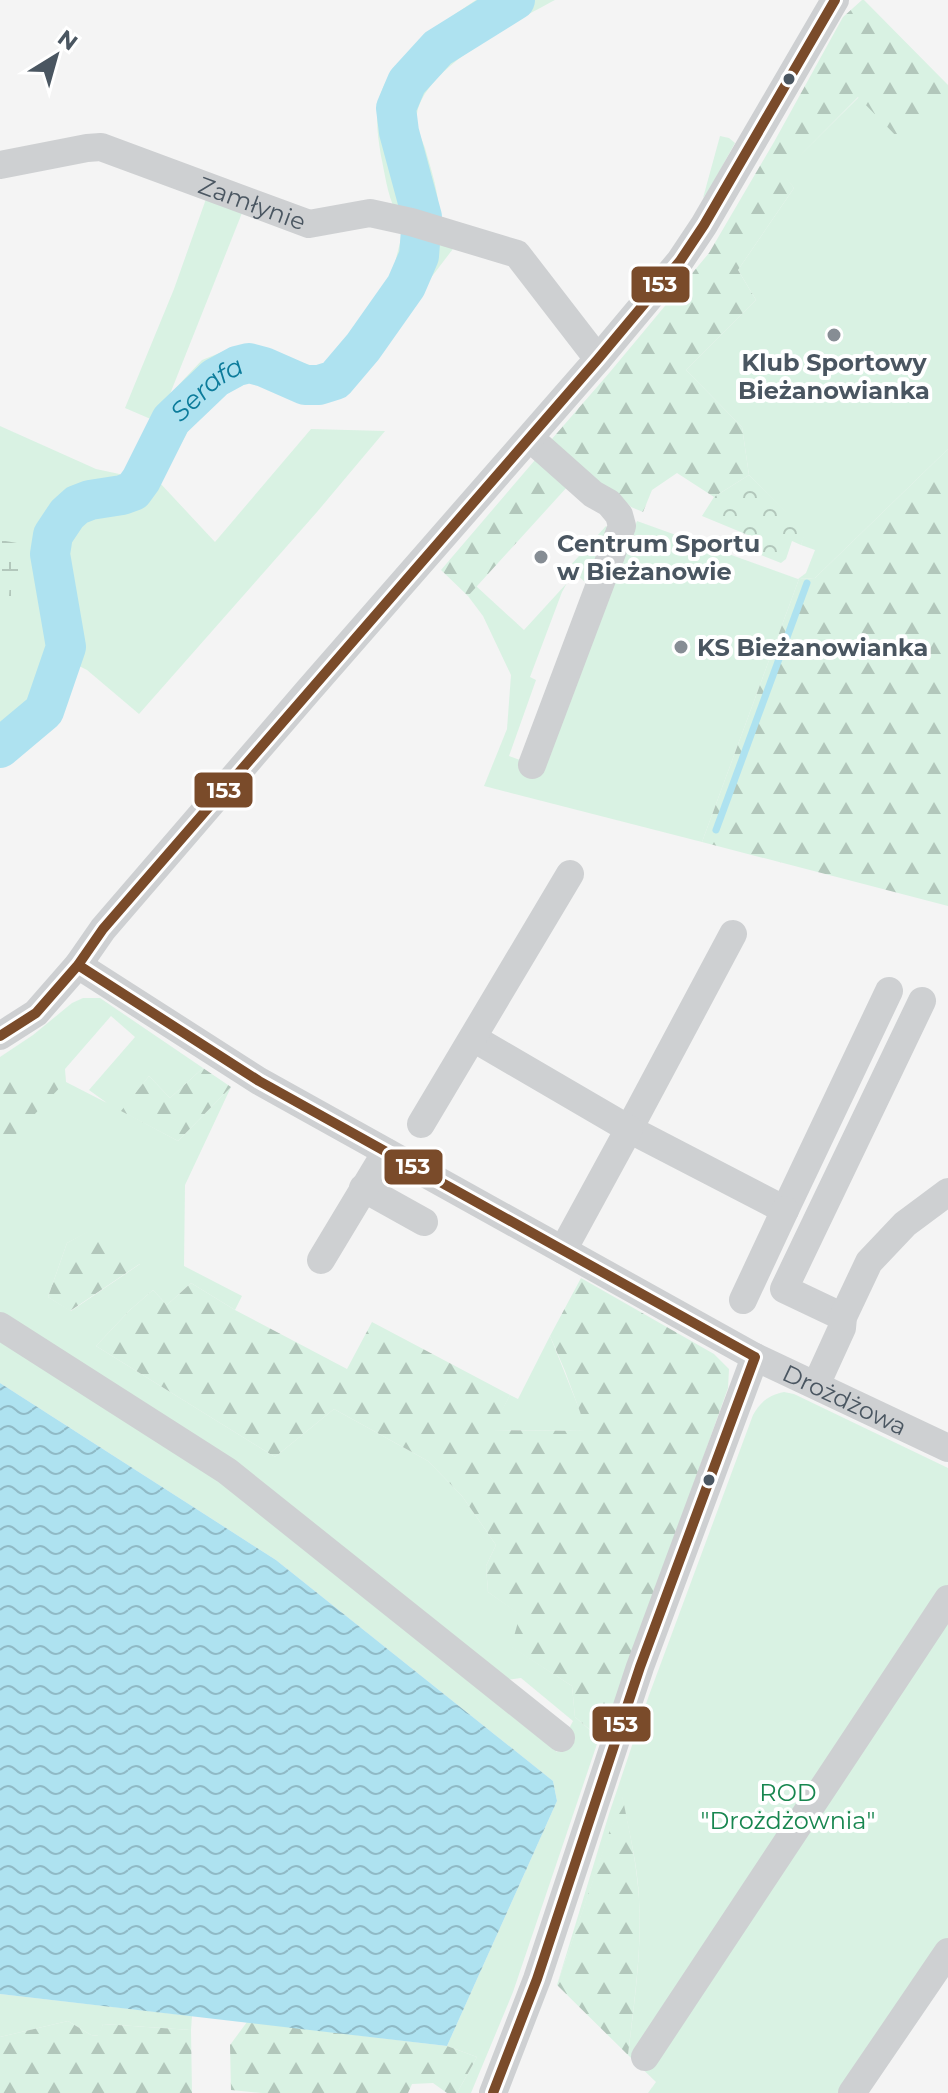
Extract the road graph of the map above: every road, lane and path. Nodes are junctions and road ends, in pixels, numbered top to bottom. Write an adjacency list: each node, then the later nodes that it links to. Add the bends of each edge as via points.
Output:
1 (835, 0): 3 (street, via 690,247)
2 (0, 165): 3 (street, Zamłynie, via 101,147 309,224 370,213 517,254)
3 (598, 359): 4 (street)
4 (530, 438): 5 (street, via 609,503 622,526); 8 (street, via 174,846)
5 (532, 765)
6 (570, 874): 12 (street)
7 (733, 934): 14 (street)
8 (78, 965): 11 (street, via 36,1013); 15 (street, Drożdżowa, via 259,1081)
9 (889, 991): 18 (street)
10 (922, 1001): 25 (street, via 784,1289)
11 (0, 1036)
12 (473, 1038): 13 (street); 14 (street)
13 (421, 1124)
14 (629, 1129): 18 (street); 22 (street)
15 (386, 1152): 16 (street); 22 (street, Drożdżowa)
16 (363, 1188): 21 (street); 23 (street)
17 (948, 1192): 19 (street)
18 (785, 1210): 24 (street)
19 (919, 1213): 20 (street); 25 (street, via 869,1262)
20 (948, 1218)
21 (424, 1222)
22 (563, 1250): 27 (street, Drożdżowa)
23 (321, 1260)
24 (743, 1300)
25 (843, 1317): 28 (street)
26 (0, 1326): 31 (street, via 227,1471)
27 (755, 1357): 28 (street, Drożdżowa); 34 (street, via 640,1667 537,1979)
28 (816, 1385): 29 (street, Drożdżowa)
29 (948, 1448)
30 (948, 1599): 33 (street)
31 (561, 1738)
32 (948, 1952): 35 (street)
33 (645, 2057)
34 (493, 2093)
35 (852, 2093)

